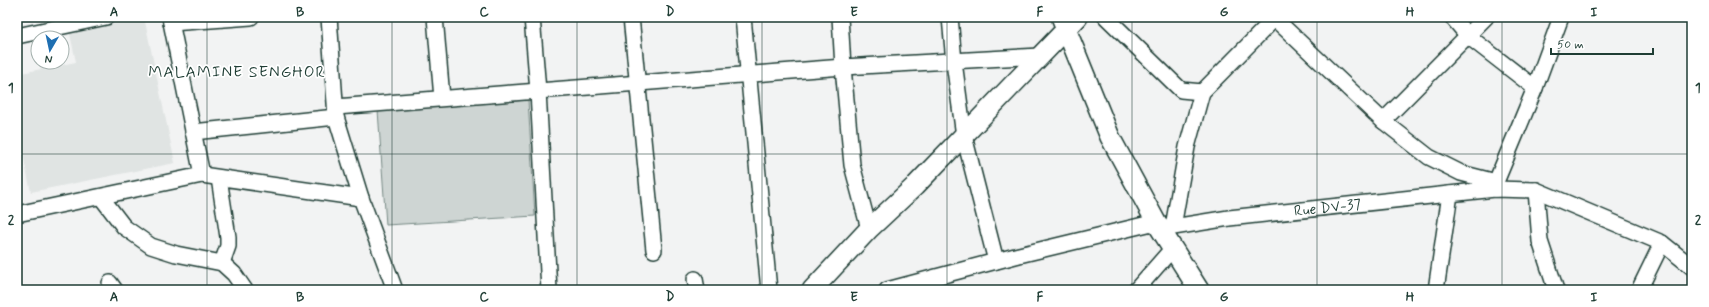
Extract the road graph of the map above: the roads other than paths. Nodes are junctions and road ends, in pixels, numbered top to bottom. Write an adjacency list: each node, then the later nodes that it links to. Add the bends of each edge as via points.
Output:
1 (106, 17): 17 (street)
2 (251, 17): 15 (street)
3 (329, 17): 29 (street)
4 (435, 17): 28 (street)
5 (532, 17): 26 (street)
6 (631, 17): 24 (street)
7 (743, 17): 23 (street)
8 (840, 17): 22 (street)
9 (950, 17): 21 (street)
10 (1106, 17): 27 (street, via 1181,90)
11 (1452, 17): 19 (street)
12 (1486, 17): 19 (street)
13 (1561, 17): 25 (street)
14 (1275, 18): 27 (street); 30 (street)
15 (170, 20): 31 (street)
16 (1068, 21): 20 (street); 41 (street, via 1110,137)
17 (57, 22): 18 (street)
18 (17, 36)
19 (1468, 36): 25 (street); 30 (street)
20 (1040, 56): 21 (street); 32 (street)
21 (954, 62): 22 (street); 32 (street)
22 (843, 67): 23 (street); 42 (street, via 852,165)
23 (749, 74): 24 (street); 52 (street)
24 (636, 83): 26 (street); 45 (street)
25 (1535, 88): 35 (street)
26 (538, 91): 28 (street); 51 (street)
27 (1202, 92): 41 (street)
28 (442, 98): 29 (street)
29 (336, 112): 31 (street); 39 (street)
30 (1383, 121): 35 (street, via 1428,157 1461,173)
31 (193, 132): 33 (street)
32 (964, 136): 42 (street); 46 (street)
33 (202, 175): 34 (street); 38 (street)
34 (219, 178): 39 (street); 47 (street, via 228,237 228,246)
35 (1496, 185): 36 (street); 37 (street, Rue DV-37)
36 (1536, 190): 43 (street); 58 (street, via 1540,241)
37 (1450, 194): 41 (street, Rue DV-37); 57 (street)
38 (101, 197): 40 (street); 47 (street, via 124,228 151,246)
39 (361, 198): 50 (street)
40 (17, 214)
41 (1163, 226): 44 (street); 46 (street, Rue DV-37)
42 (869, 229): 53 (street)
43 (1662, 243): 48 (street); 59 (street)
44 (1172, 249): 55 (street); 56 (street)
45 (654, 250)
46 (996, 261): 54 (street, Rue DV-37)
47 (222, 263): 49 (street, via 234,274)
48 (1692, 267)
49 (245, 290)
50 (395, 290)
51 (550, 290)
52 (769, 290)
53 (812, 290)
54 (888, 290)
55 (1136, 290)
56 (1199, 290)
57 (1436, 290)
58 (1556, 290)
59 (1639, 290)

